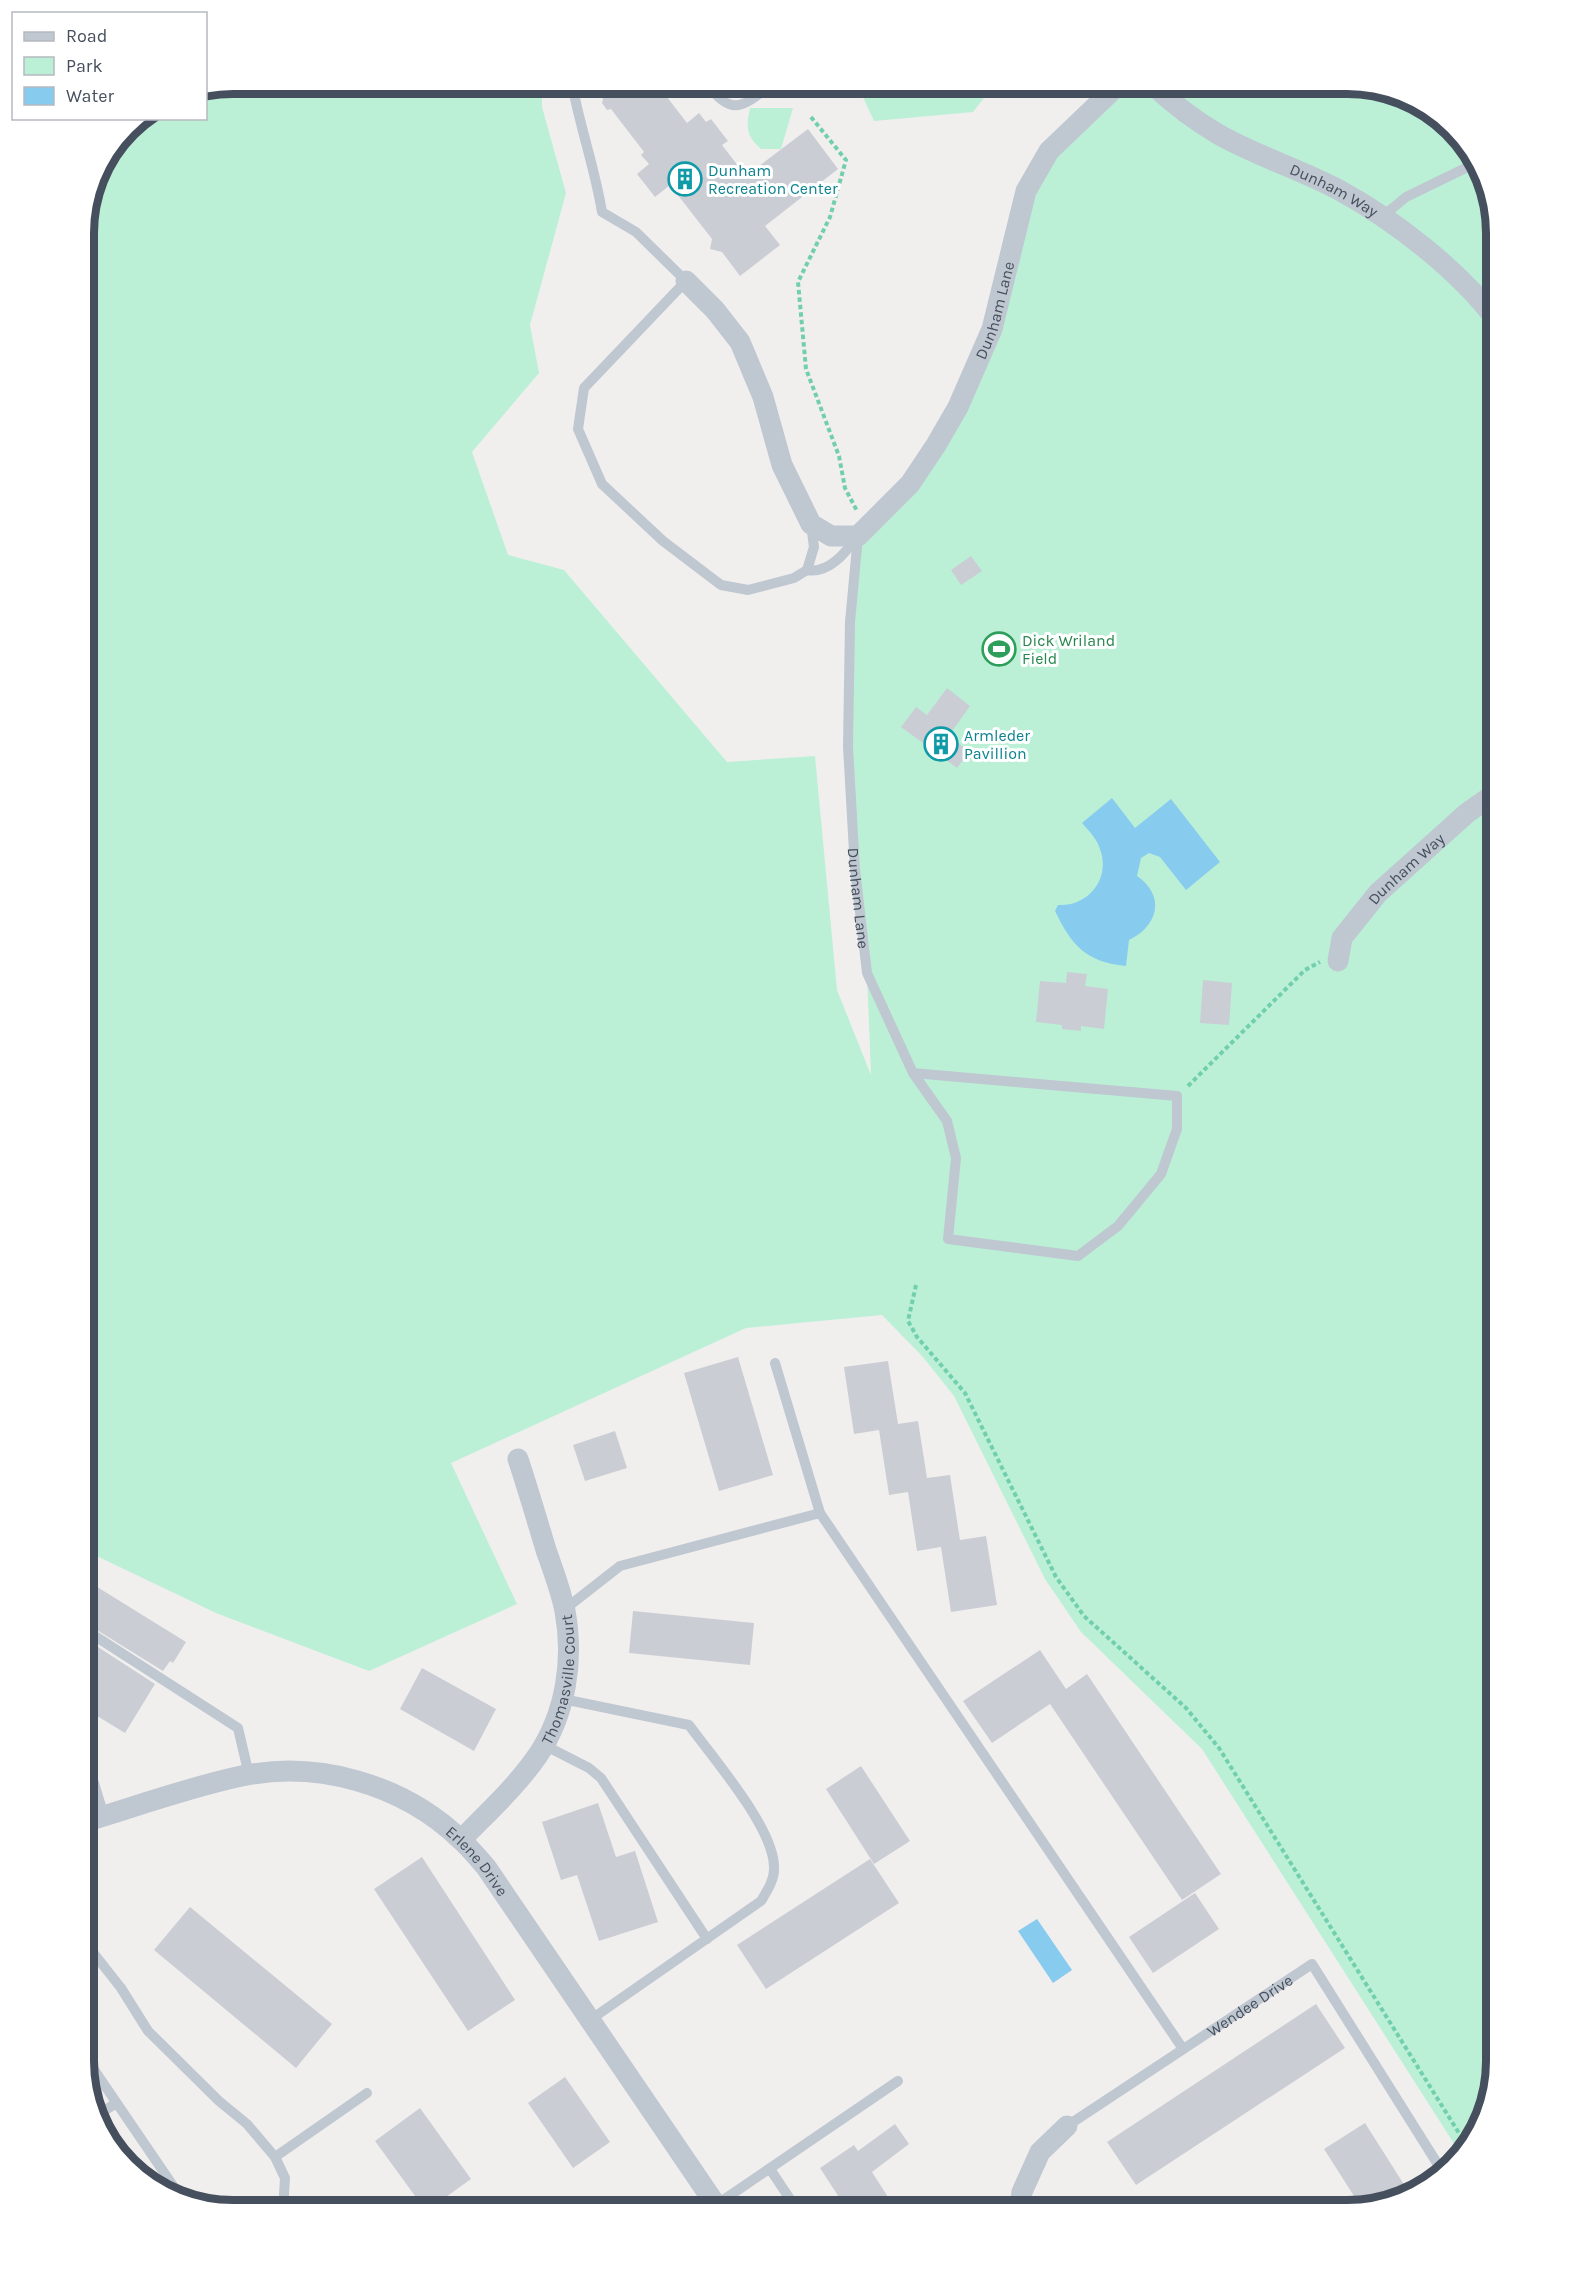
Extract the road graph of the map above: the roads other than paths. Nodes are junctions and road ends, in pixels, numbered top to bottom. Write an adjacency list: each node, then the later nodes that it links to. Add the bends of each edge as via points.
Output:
1 (574, 94): 8 (lane, via 602,212 636,232)
2 (715, 94): 3 (lane, via 731,106 743,105)
3 (758, 94)
4 (1108, 95): 11 (street, Dunham Lane, via 1049,150 1026,191 992,329 936,445 910,484)
5 (1165, 95): 7 (street, Dunham Way, via 1219,135 1338,189)
6 (1469, 166): 7 (lane, via 1406,197)
7 (1382, 217): 9 (street, Dunham Way, via 1441,262)
8 (686, 281): 10 (street, via 740,342 763,397 782,465); 12 (lane, via 585,388 578,429 602,484 663,540 721,585 748,590 794,578)
9 (1486, 305)
10 (811, 524): 11 (street, via 831,536); 12 (lane, via 814,547)
11 (859, 526): 12 (lane, via 839,560 816,572); 15 (lane, Dunham Lane, via 850,622 848,747 856,880 867,973)
12 (807, 570)
13 (1486, 800): 14 (street, Dunham Way, via 1378,893 1342,938)
14 (1338, 961)
15 (914, 1073): 15 (lane, Dunham Lane, via 947,1121 956,1158 948,1239 1078,1256 1118,1226 1161,1174 1178,1129 1177,1096)
16 (775, 1363): 18 (lane)
17 (518, 1459): 19 (street, Thomasville Court)
18 (820, 1513): 19 (lane, via 620,1566); 29 (lane)
19 (565, 1610): 21 (street, Thomasville Court, via 569,1639)
20 (94, 1636): 23 (lane, via 238,1728)
21 (563, 1699): 22 (street, Thomasville Court); 26 (lane, via 689,1725 759,1821 773,1854 775,1869 770,1886 761,1901)
22 (544, 1745): 25 (street, Thomasville Court, via 527,1771); 26 (lane, via 601,1778)
23 (249, 1775): 24 (street, Erlene Drive); 25 (street, Erlene Drive, via 296,1771 336,1775 364,1783 401,1797)
24 (94, 1819)
25 (461, 1840): 28 (street, Erlene Drive, via 486,1867)
26 (707, 1939): 28 (lane)
27 (94, 1954): 36 (lane, via 148,2031 247,2124)
28 (590, 2020): 41 (street, Erlene Drive)
29 (1183, 2049): 35 (lane, Wendee Drive); 37 (lane, Wendee Drive, via 1312,1964)
30 (95, 2072): 33 (lane)
31 (898, 2081): 38 (lane)
32 (367, 2093): 36 (lane)
33 (116, 2103): 34 (lane); 39 (lane)
34 (104, 2111)
35 (1067, 2126): 44 (street, Wendee Drive, via 1040,2152)
36 (275, 2157): 40 (lane, via 285,2178)
37 (1439, 2166)
38 (770, 2169): 42 (lane); 43 (lane)
39 (174, 2187)
40 (284, 2200)
41 (713, 2200)
42 (729, 2200)
43 (791, 2200)
44 (1020, 2200)

